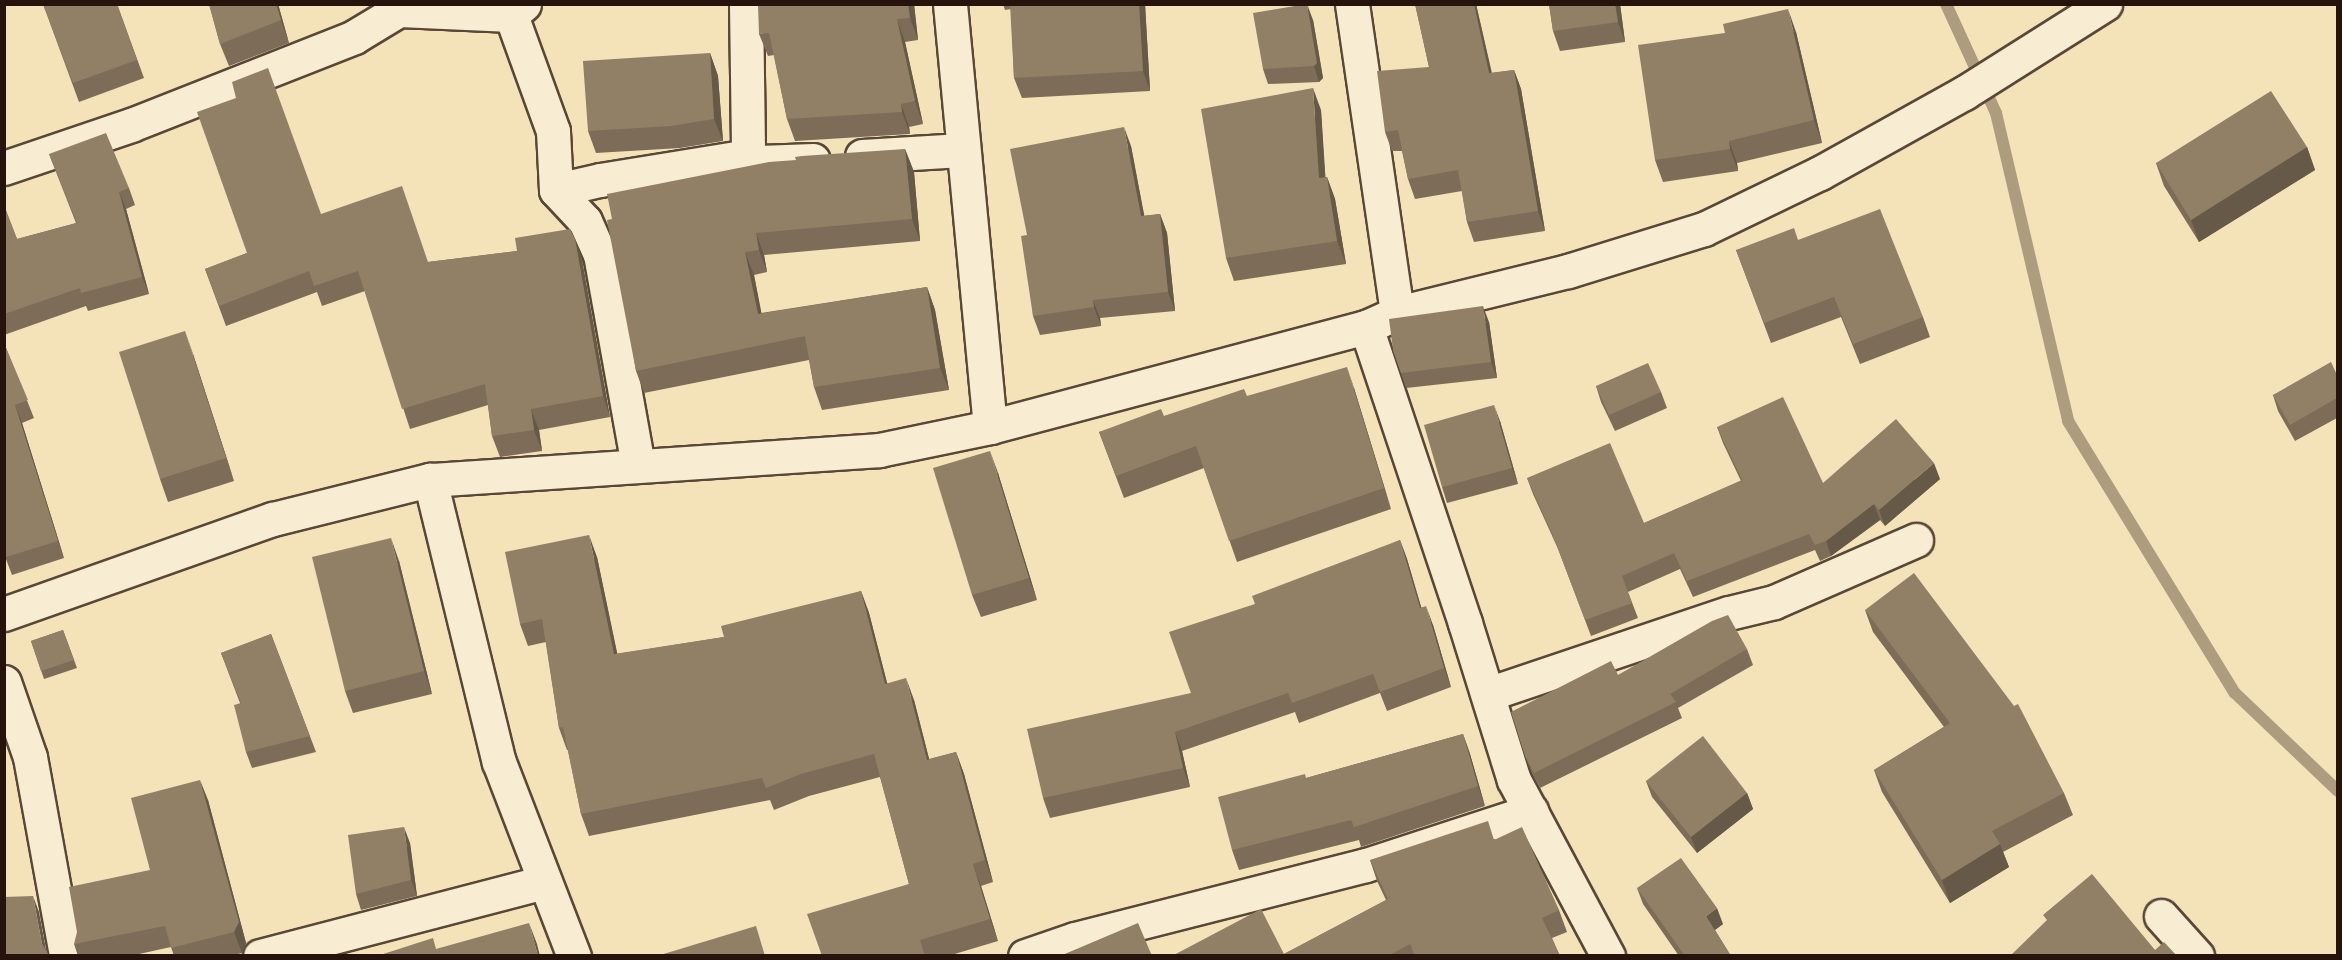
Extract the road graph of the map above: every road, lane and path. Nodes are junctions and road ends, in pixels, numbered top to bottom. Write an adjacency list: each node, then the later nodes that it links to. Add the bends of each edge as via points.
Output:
1 (746, 4): 8 (street)
2 (950, 4): 7 (street)
3 (1352, 4): 11 (street)
4 (2104, 4): 11 (street, via 1964,93 1820,173 1704,229 1568,271)
5 (517, 10): 6 (street, via 399,10); 10 (street, via 553,131)
6 (368, 16): 9 (street, via 354,37 131,125)
7 (962, 150): 8 (street, via 767,162); 13 (street)
8 (748, 156): 10 (street)
9 (4, 168)
10 (556, 190): 14 (street, via 585,221 600,254)
11 (1397, 313): 12 (street)
12 (1366, 327): 13 (street); 19 (street)
13 (990, 427): 14 (street, via 879,450)
14 (638, 466): 15 (street)
15 (430, 480): 17 (street, via 273,519); 21 (street, via 499,762)
16 (1916, 540): 19 (street, via 1774,602 1729,613)
17 (4, 614)
18 (4, 682): 23 (street, via 30,757)
19 (1488, 694): 20 (street, via 1514,780)
20 (1531, 811): 26 (street, via 1366,865 1075,939); 27 (street)
21 (545, 882): 24 (street); 25 (street)
22 (2161, 916): 28 (street)
23 (66, 956)
24 (261, 956)
25 (574, 956)
26 (1025, 956)
27 (1608, 956)
28 (2197, 956)

